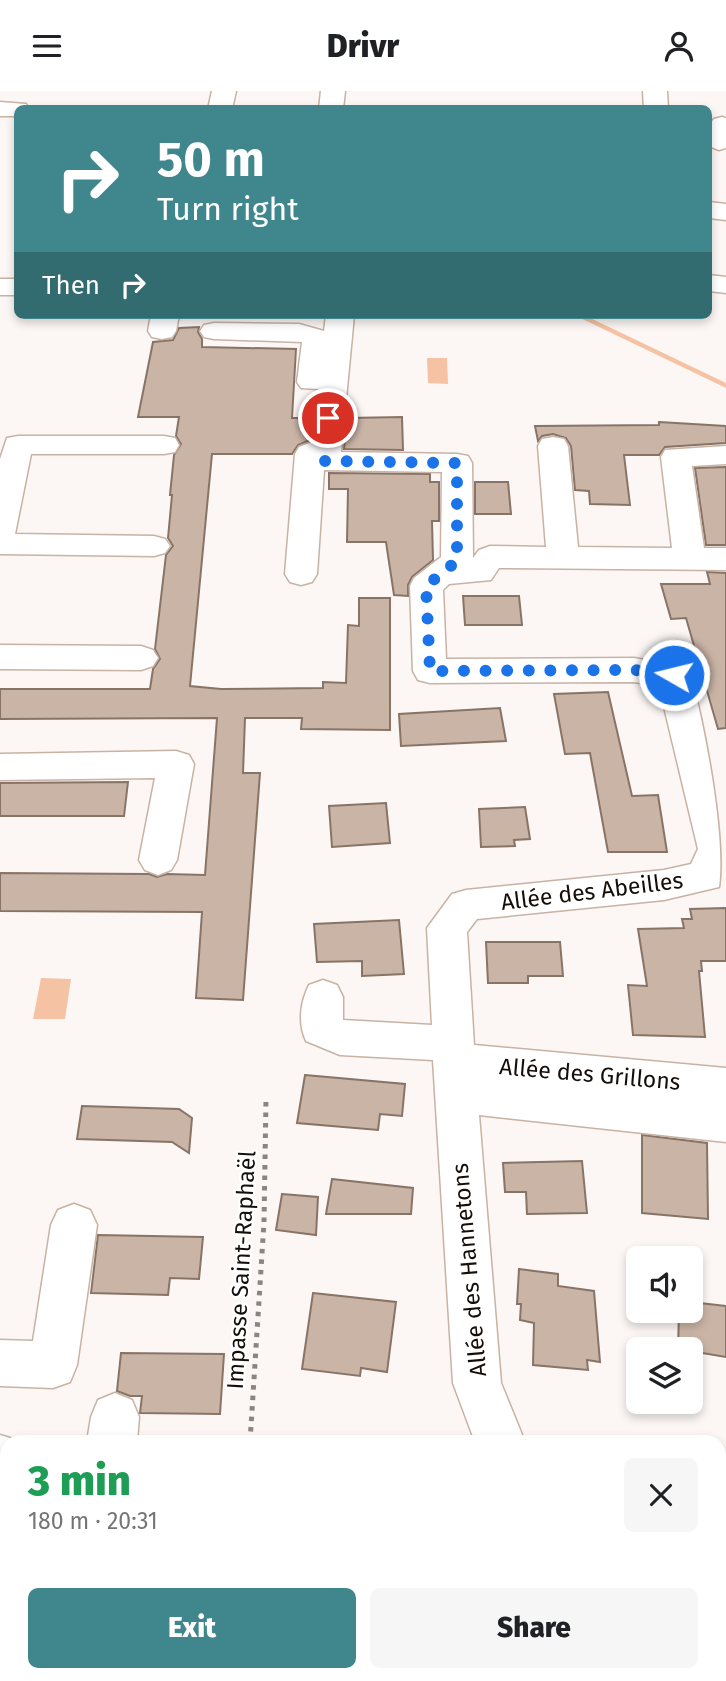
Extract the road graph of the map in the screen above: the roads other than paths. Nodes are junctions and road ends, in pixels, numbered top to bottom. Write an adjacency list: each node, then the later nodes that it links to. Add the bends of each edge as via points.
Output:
1 (339, 319): 6 (street)
2 (318, 326): 3 (street, via 299,333); 6 (street, via 306,416)
3 (215, 331)
4 (164, 445): 9 (street, via 18,446)
5 (553, 446): 13 (street)
6 (318, 451): 15 (street); 16 (street, via 325,461 457,463 457,561)
7 (726, 454): 12 (street, via 676,457)
8 (657, 465): 12 (street, via 668,524)
9 (0, 532)
10 (0, 544): 11 (street)
11 (154, 546)
12 (689, 551): 13 (street); 14 (street)
13 (563, 557): 16 (street, via 490,557 480,572)
14 (726, 559)
15 (301, 574)
16 (441, 574): 22 (street, Allée des Abeilles, via 426,586 430,671 634,670 674,675 717,849 705,876 664,885 466,905 447,928)
17 (0, 657): 18 (street)
18 (141, 657)
19 (0, 767): 20 (street, via 176,764)
20 (158, 860)
21 (323, 997): 22 (street, via 321,1029)
22 (455, 1066): 23 (street, Allée des Grillons); 24 (street, Allée des Grillons); 27 (street, Allée des Hannetons, via 477,1383)
23 (726, 1086)
24 (726, 1123)
25 (74, 1225): 26 (street, via 53,1365)
26 (0, 1363)
27 (497, 1435)

